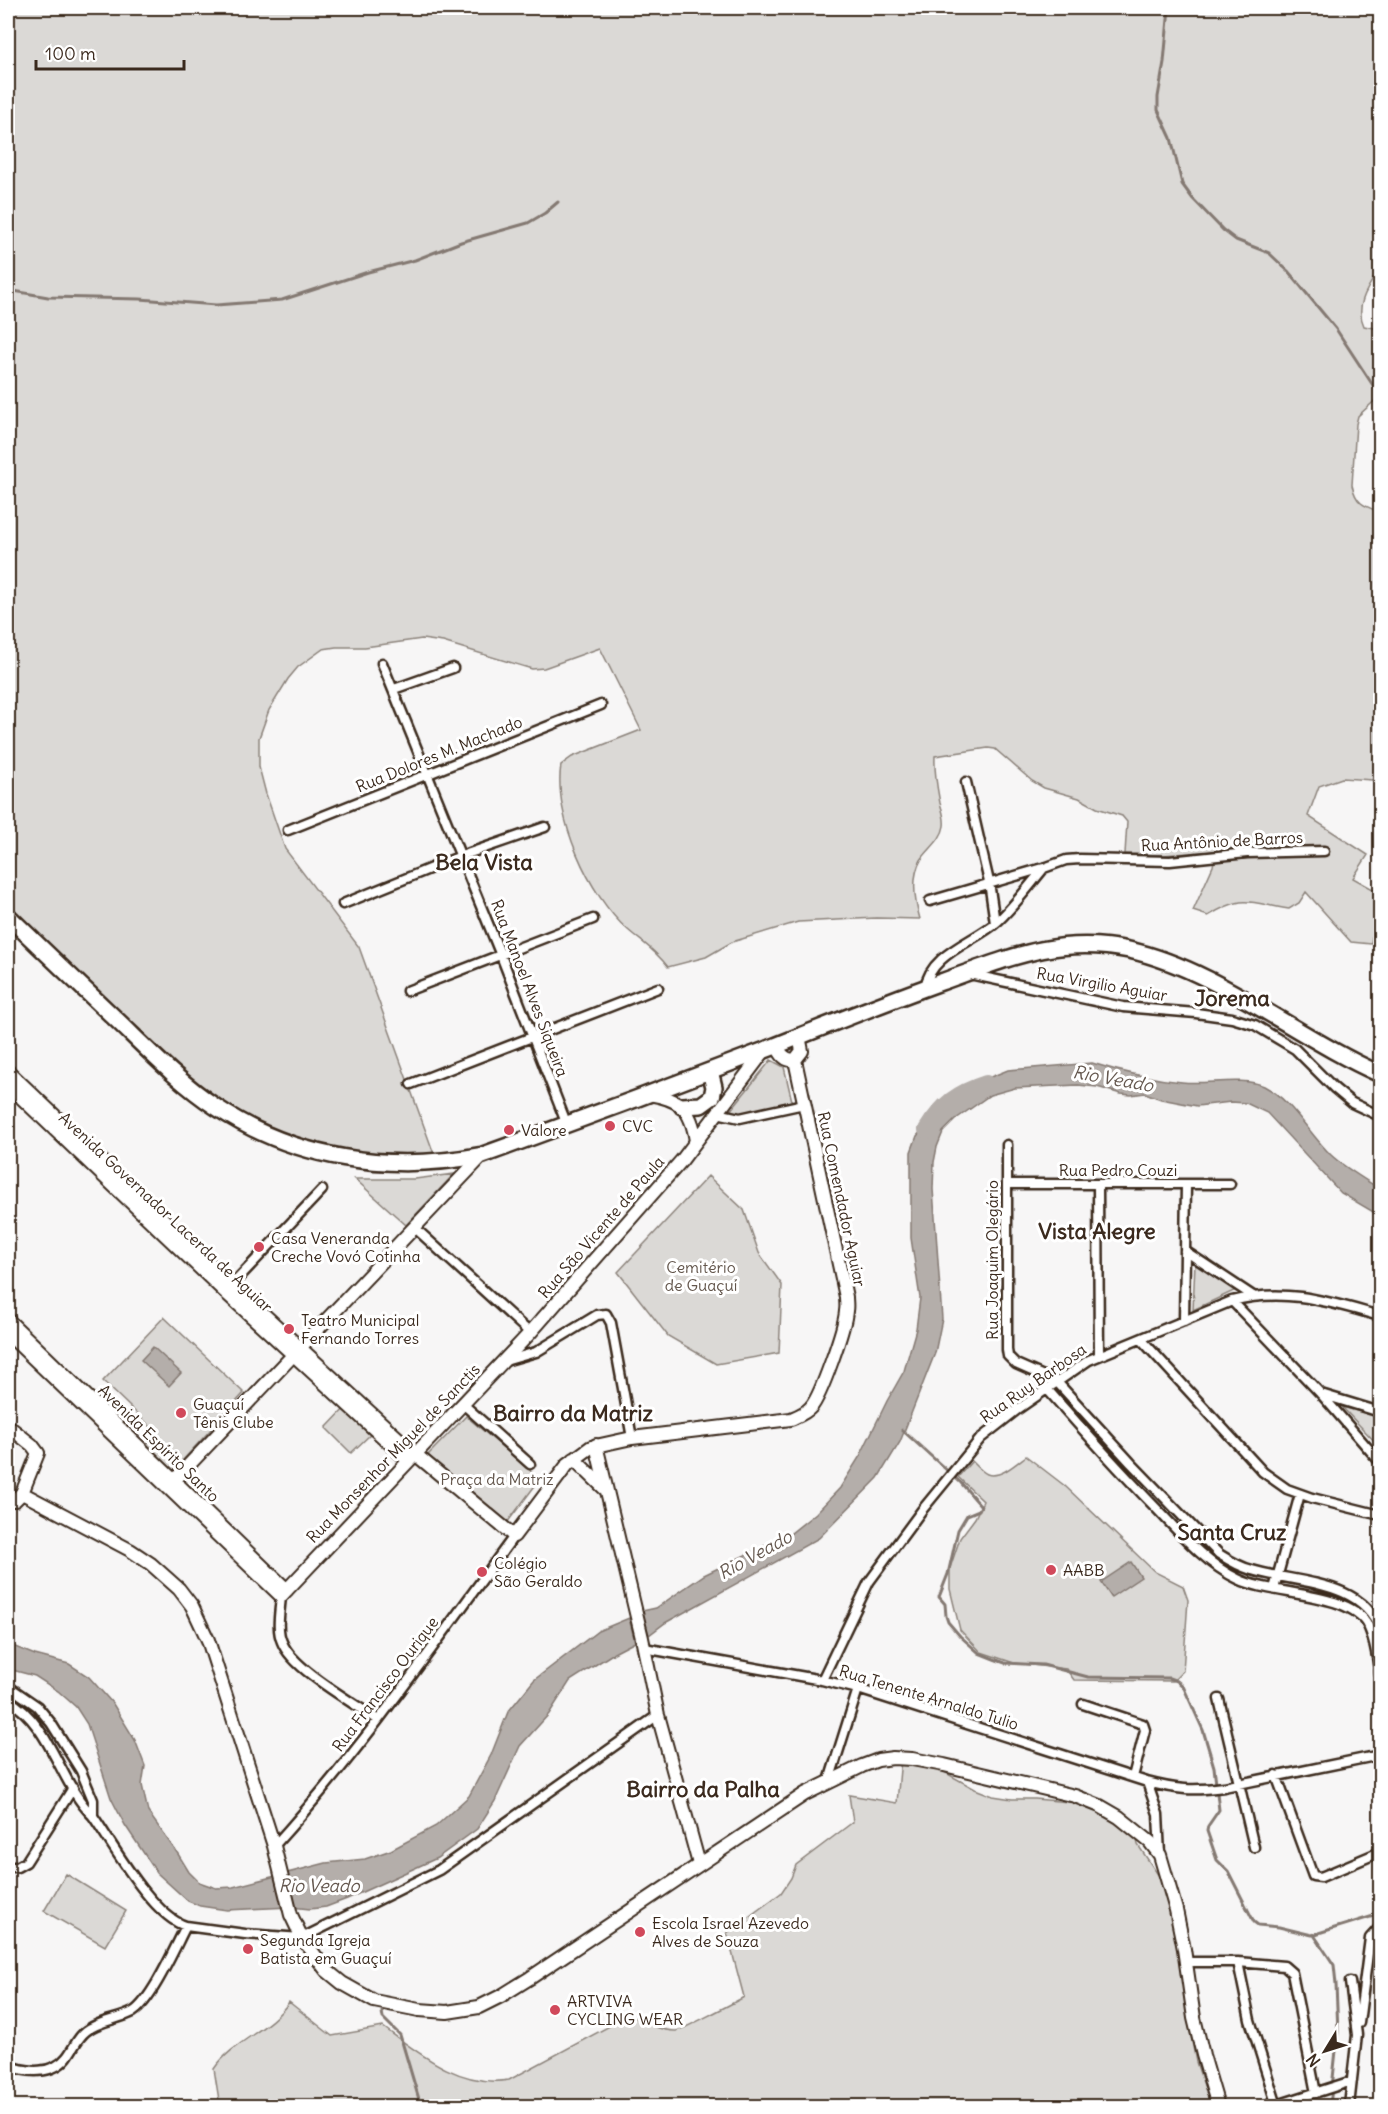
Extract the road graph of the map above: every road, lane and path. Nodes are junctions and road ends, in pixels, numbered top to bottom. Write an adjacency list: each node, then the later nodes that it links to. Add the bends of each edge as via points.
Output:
1 (382, 663): 3 (street, Rua Manoel Alves Siqueira)
2 (453, 668): 3 (street)
3 (394, 689): 5 (street, Rua Manoel Alves Siqueira)
4 (601, 705): 5 (street, Rua Dolores M. Machado)
5 (427, 774): 8 (street, Rua Dolores M. Machado); 10 (street, Rua Manoel Alves Siqueira)
6 (966, 782): 12 (street)
7 (545, 827): 10 (street)
8 (288, 831)
9 (1324, 851): 11 (street, Rua Antônio de Barros, via 1170,861 1080,859)
10 (461, 856): 14 (street); 18 (street, Rua Manoel Alves Siqueira)
11 (1044, 868): 12 (street, Rua Antônio de Barros); 17 (street)
12 (989, 882): 13 (street, Rua Antônio de Barros); 17 (street)
13 (930, 901)
14 (343, 904)
15 (8, 916): 40 (highway, via 182,1081 215,1107 252,1128 304,1150 367,1161 450,1161)
16 (593, 919): 18 (street)
17 (995, 923): 21 (street, via 938,962 928,974)
18 (500, 953): 22 (street); 24 (street, Rua Manoel Alves Siqueira)
19 (966, 974): 21 (highway); 29 (highway, via 1044,949 1103,946 1129,950 1200,976); 36 (street, Rua Virgilio Aguiar, via 1123,1007 1197,1012 1255,1025 1295,1048 1352,1103)
20 (658, 988): 24 (street)
21 (925, 988): 23 (highway)
22 (407, 991)
23 (799, 1036): 25 (highway); 26 (street, via 802,1051)
24 (534, 1037): 30 (street); 37 (street, Rua Manoel Alves Siqueira)
25 (771, 1047): 26 (street); 28 (highway); 35 (street)
26 (795, 1060): 33 (street, Rua Comendador Aguiar)
27 (8, 1071): 48 (street, Avenida Governador Lacerda de Aguiar)
28 (710, 1071): 32 (highway); 34 (highway, via 712,1097 701,1104)
29 (1380, 1074)
30 (411, 1084)
31 (8, 1085): 48 (street, Avenida Governador Lacerda de Aguiar)
32 (648, 1094): 34 (street, via 669,1098); 37 (highway)
33 (804, 1104): 35 (street, via 740,1118); 66 (street, Rua Comendador Aguiar, via 847,1310 818,1396 810,1408 791,1419)
34 (682, 1106): 38 (street, via 693,1125)
35 (717, 1113): 38 (street)
36 (1380, 1116)
37 (567, 1125): 40 (highway)
38 (696, 1141): 54 (street, Rua São Vicente de Paula)
39 (1006, 1145): 41 (street, Rua Joaquim Olegário)
40 (483, 1155): 46 (street)
41 (1007, 1184): 43 (street, Rua Pedro Couzi); 60 (street, Rua Joaquim Olegário, via 1008,1356 1016,1364)
42 (1230, 1184): 44 (street, Rua Pedro Couzi)
43 (1098, 1185): 44 (street, Rua Pedro Couzi); 58 (street)
44 (1186, 1185): 47 (street)
45 (322, 1190): 48 (street)
46 (414, 1227): 54 (street); 57 (street)
47 (1185, 1251): 49 (street); 53 (street)
48 (229, 1288): 57 (street, Avenida Governador Lacerda de Aguiar)
49 (1253, 1296): 50 (street, Rua Ruy Barbosa); 51 (street, Rua Ruy Barbosa, via 1297,1295)
50 (1232, 1301): 53 (street, Rua Ruy Barbosa); 62 (street)
51 (1380, 1316)
52 (8, 1320): 72 (street, Avenida Espírito Santo)
53 (1184, 1321): 56 (street, Rua Ruy Barbosa)
54 (530, 1333): 59 (street, Rua Monsenhor Miguel de Sanctis)
55 (8, 1334): 72 (street, Avenida Espírito Santo)
56 (1141, 1339): 58 (street, Rua Ruy Barbosa); 75 (street, via 1263,1472)
57 (296, 1350): 68 (street, Avenida Governador Lacerda de Aguiar); 72 (street)
58 (1099, 1355): 60 (street, Rua Ruy Barbosa)
59 (504, 1361): 63 (street, Rua Monsenhor Miguel de Sanctis); 66 (street, via 536,1353 597,1315 606,1314 611,1323)
60 (1057, 1382): 61 (street, Rua Ruy Barbosa); 79 (street, via 1219,1554 1241,1567)
61 (1047, 1389): 80 (street, via 1129,1480 1213,1564 1240,1580); 85 (street, Rua Ruy Barbosa, via 981,1438 946,1479 869,1582)
62 (1321, 1394): 64 (street); 70 (street)
63 (463, 1404): 68 (street, Rua Monsenhor Miguel de Sanctis); 71 (street)
64 (1380, 1412)
65 (8, 1426): 74 (street, via 38,1453)
66 (632, 1438): 67 (street, Rua Comendador Aguiar)
67 (596, 1445): 69 (street); 73 (street)
68 (411, 1457): 78 (street); 81 (street, Rua Monsenhor Miguel de Sanctis)
69 (574, 1459): 73 (street); 78 (street)
70 (1380, 1462)
71 (530, 1464)
72 (171, 1484): 81 (street, Avenida Espírito Santo)
73 (606, 1490): 83 (street)
74 (22, 1493): 76 (street, via 15,1500); 101 (street, via 152,1564 192,1606 208,1640)
75 (1300, 1494): 77 (street); 79 (street)
76 (8, 1500)
77 (1380, 1515)
78 (514, 1536): 92 (street, Rua Francisco Ourique)
79 (1278, 1576): 80 (street); 82 (street, via 1348,1594 1368,1609)
80 (1274, 1589): 84 (street, via 1322,1599 1360,1616 1369,1629)
81 (284, 1593): 92 (street, via 279,1630 285,1650 296,1663)
82 (1380, 1630)
83 (643, 1643): 85 (street, Rua Tenente Arnaldo Tulio); 91 (street)
84 (1380, 1675)
85 (822, 1680): 87 (street, Rua Tenente Arnaldo Tulio)
86 (8, 1686): 100 (street, via 37,1706 51,1723 81,1771 93,1800)
87 (858, 1689): 95 (street, Rua Tenente Arnaldo Tulio); 96 (street)
88 (1219, 1699): 98 (street)
89 (8, 1700): 99 (street, via 31,1720 48,1743)
90 (1083, 1704): 95 (street, via 1143,1724 1145,1730)
91 (658, 1715): 105 (street); 109 (street, via 439,1870)
92 (378, 1720): 101 (street, Rua Francisco Ourique)
93 (1380, 1755): 94 (street, Rua Tenente Arnaldo Tulio)
94 (1276, 1775): 98 (street, Rua Tenente Arnaldo Tulio); 103 (street, via 1313,1876 1320,1877)
95 (1133, 1777): 97 (street, Rua Tenente Arnaldo Tulio)
96 (829, 1781): 104 (street, via 878,1760 912,1758 944,1765 1075,1796 1100,1806 1136,1829); 105 (street)
97 (1147, 1782): 98 (street, Rua Tenente Arnaldo Tulio, via 1179,1790); 104 (street, via 1158,1814)
98 (1238, 1784): 102 (street)
99 (73, 1788): 100 (street, via 82,1806); 106 (street, via 26,1862)
100 (93, 1816): 107 (street, via 148,1896 164,1913)
101 (274, 1846): 109 (street, via 291,1915)
102 (1254, 1847)
103 (1380, 1852)
104 (1160, 1855): 110 (street)
105 (699, 1864): 109 (street, via 479,2007 447,2012 374,2001 326,1970)
106 (10, 1867)
107 (186, 1926): 109 (street); 114 (street, via 148,1997 132,2012 87,2031 66,2059 51,2069 25,2070)
108 (1380, 1927): 113 (street, via 1370,1938)
109 (302, 1938)
110 (1187, 1962): 111 (street); 118 (street, via 1194,2018)
111 (1238, 1962): 116 (street, via 1284,1966 1292,1973); 119 (street, via 1250,2020)
112 (1350, 1982): 113 (street)
113 (1357, 2035): 115 (street)
114 (8, 2065)
115 (1352, 2081): 116 (street); 121 (street)
116 (1316, 2093): 117 (street)
117 (1304, 2097): 119 (street); 120 (street)
118 (1218, 2106)
119 (1277, 2106)
120 (1303, 2106)
121 (1349, 2106)

